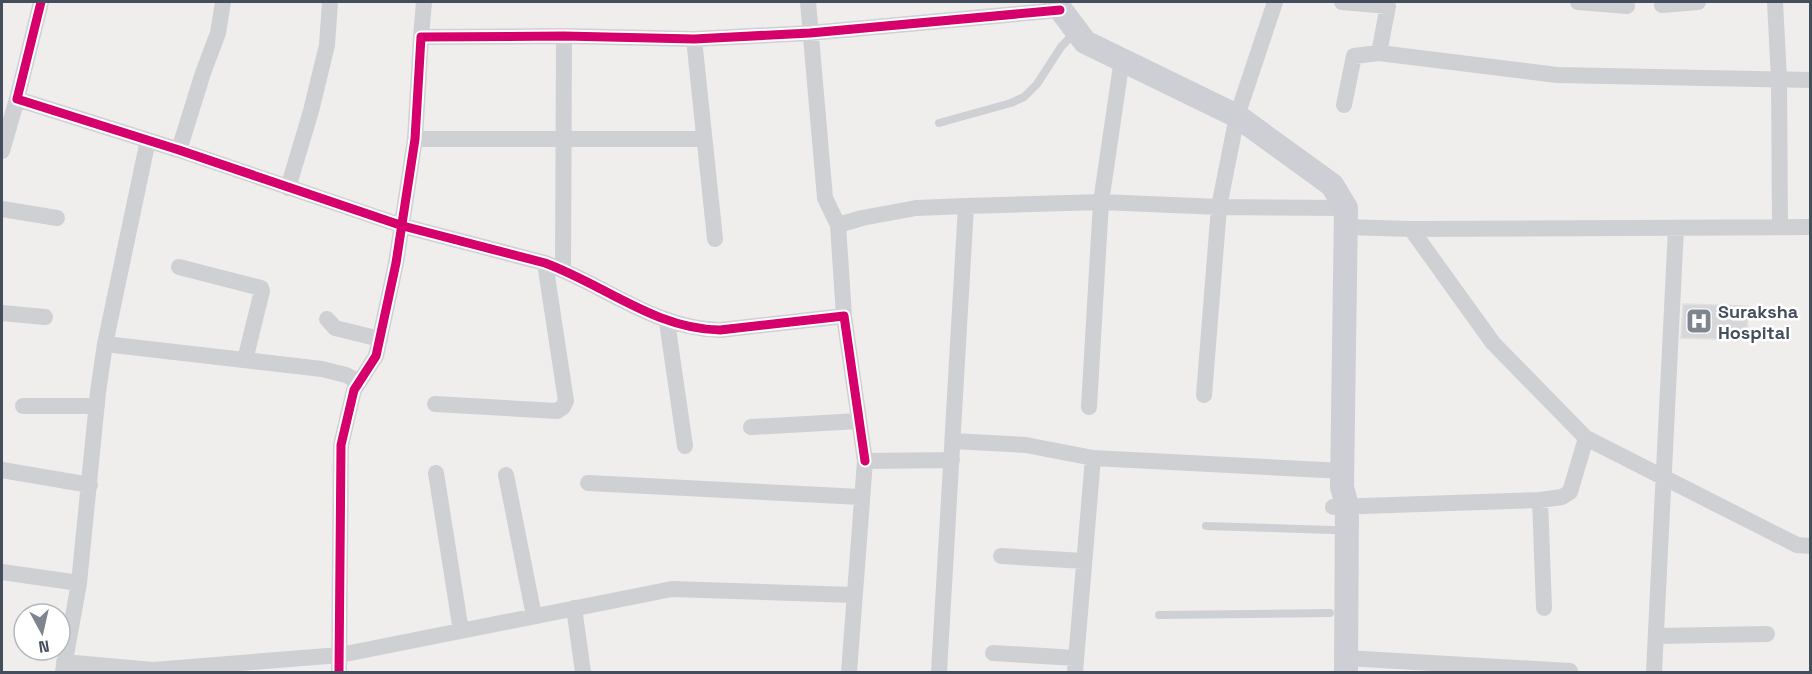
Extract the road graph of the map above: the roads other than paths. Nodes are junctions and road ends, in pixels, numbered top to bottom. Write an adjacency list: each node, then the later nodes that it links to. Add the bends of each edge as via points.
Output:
1 (41, 2): 24 (street)
2 (223, 2): 32 (street, via 218,33)
3 (330, 2): 34 (street, via 327,45)
4 (424, 2): 18 (street)
5 (808, 2): 16 (street)
6 (1275, 2): 26 (street)
7 (1342, 2): 11 (street)
8 (1578, 2): 14 (street)
9 (1698, 2): 12 (street)
10 (1775, 2): 22 (street)
11 (1388, 4): 20 (street)
12 (1662, 5)
13 (1058, 6): 15 (main road); 16 (street)
14 (1627, 6)
15 (1077, 31): 21 (main road, via 1085,42); 27 (lane, via 1024,97)
16 (810, 33): 19 (street); 41 (street, via 825,198)
17 (564, 36): 18 (street); 19 (street); 31 (street)
18 (421, 37): 28 (street)
19 (694, 39): 29 (street)
20 (1379, 53): 22 (street, via 1557,75); 25 (street, via 1354,56)
21 (1122, 59): 26 (main road); 35 (street)
22 (1779, 79): 23 (street); 43 (street)
23 (1810, 80)
24 (17, 99): 30 (street); 33 (street)
25 (1344, 105)
26 (1237, 116): 37 (street); 39 (main road, via 1332,184)
27 (939, 123)
28 (415, 139): 31 (street); 42 (street)
29 (704, 139): 31 (street); 47 (street)
30 (148, 140): 32 (street); 57 (street)
31 (563, 140): 50 (street)
32 (179, 150): 34 (street)
33 (2, 151)
34 (288, 188): 42 (street)
35 (1101, 202): 36 (street); 37 (street); 64 (street)
36 (966, 206): 41 (street, via 915,208); 68 (street)
37 (1219, 207): 39 (street); 60 (street)
38 (2, 208): 40 (street)
39 (1346, 217): 46 (street); 80 (main road)
40 (57, 218)
41 (838, 225): 52 (street)
42 (403, 226): 48 (street); 56 (street)
43 (1780, 227): 44 (street); 45 (street)
44 (1810, 227)
45 (1676, 228): 46 (street); 76 (street)
46 (1411, 229): 67 (street, via 1493,343)
47 (716, 239)
48 (545, 263): 50 (street); 61 (street, via 567,400 563,407 557,411)
49 (179, 267): 58 (street, via 261,288)
50 (563, 270): 55 (street)
51 (2, 313): 53 (street)
52 (844, 316): 55 (street, via 720,330 699,330); 65 (street)
53 (45, 317)
54 (327, 319): 56 (street, via 335,328)
55 (666, 322): 69 (street)
56 (380, 339): 59 (street, via 376,356)
57 (105, 344): 58 (street); 63 (street)
58 (245, 360): 59 (street, via 322,369)
59 (359, 382): 98 (street, via 342,445)
60 (1204, 395)
61 (435, 404)
62 (23, 406): 63 (street)
63 (97, 406): 78 (street)
64 (1089, 407)
65 (859, 421): 66 (street); 72 (street)
66 (751, 427)
67 (1586, 438): 76 (street); 81 (street, via 1570,492)
68 (953, 441): 70 (street, via 1026,445); 71 (street)
69 (685, 446)
70 (1093, 458): 80 (street); 85 (street)
71 (952, 460): 72 (street); 106 (street)
72 (865, 461): 79 (street)
73 (2, 470): 78 (street)
74 (436, 473): 94 (street)
75 (506, 475): 93 (street)
76 (1663, 478): 83 (street, via 1797,544); 96 (street)
77 (588, 483): 79 (street)
78 (90, 485): 87 (street)
79 (861, 497): 88 (street)
80 (1340, 500): 81 (street); 82 (lane); 91 (main road); 101 (main road)
81 (1540, 500): 90 (street)
82 (1206, 526)
83 (1810, 546)
84 (1001, 556): 85 (street)
85 (1084, 561): 99 (street)
86 (2, 573): 87 (street)
87 (79, 583): 100 (street)
88 (854, 595): 89 (street, via 672,589); 105 (street)
89 (574, 608): 93 (street); 104 (street)
90 (1544, 608)
91 (1330, 614): 92 (lane); 101 (main road)
92 (1159, 615)
93 (534, 616): 94 (street)
94 (462, 631): 98 (street)
95 (1767, 634): 96 (street)
96 (1656, 636): 107 (street)
97 (993, 653): 99 (street)
98 (340, 655): 100 (street, via 153,670); 103 (street)
99 (1075, 665)
100 (63, 667)
101 (1340, 668): 102 (street)
102 (1570, 671)
103 (339, 672)
104 (583, 672)
105 (849, 672)
106 (939, 672)
107 (1654, 672)

